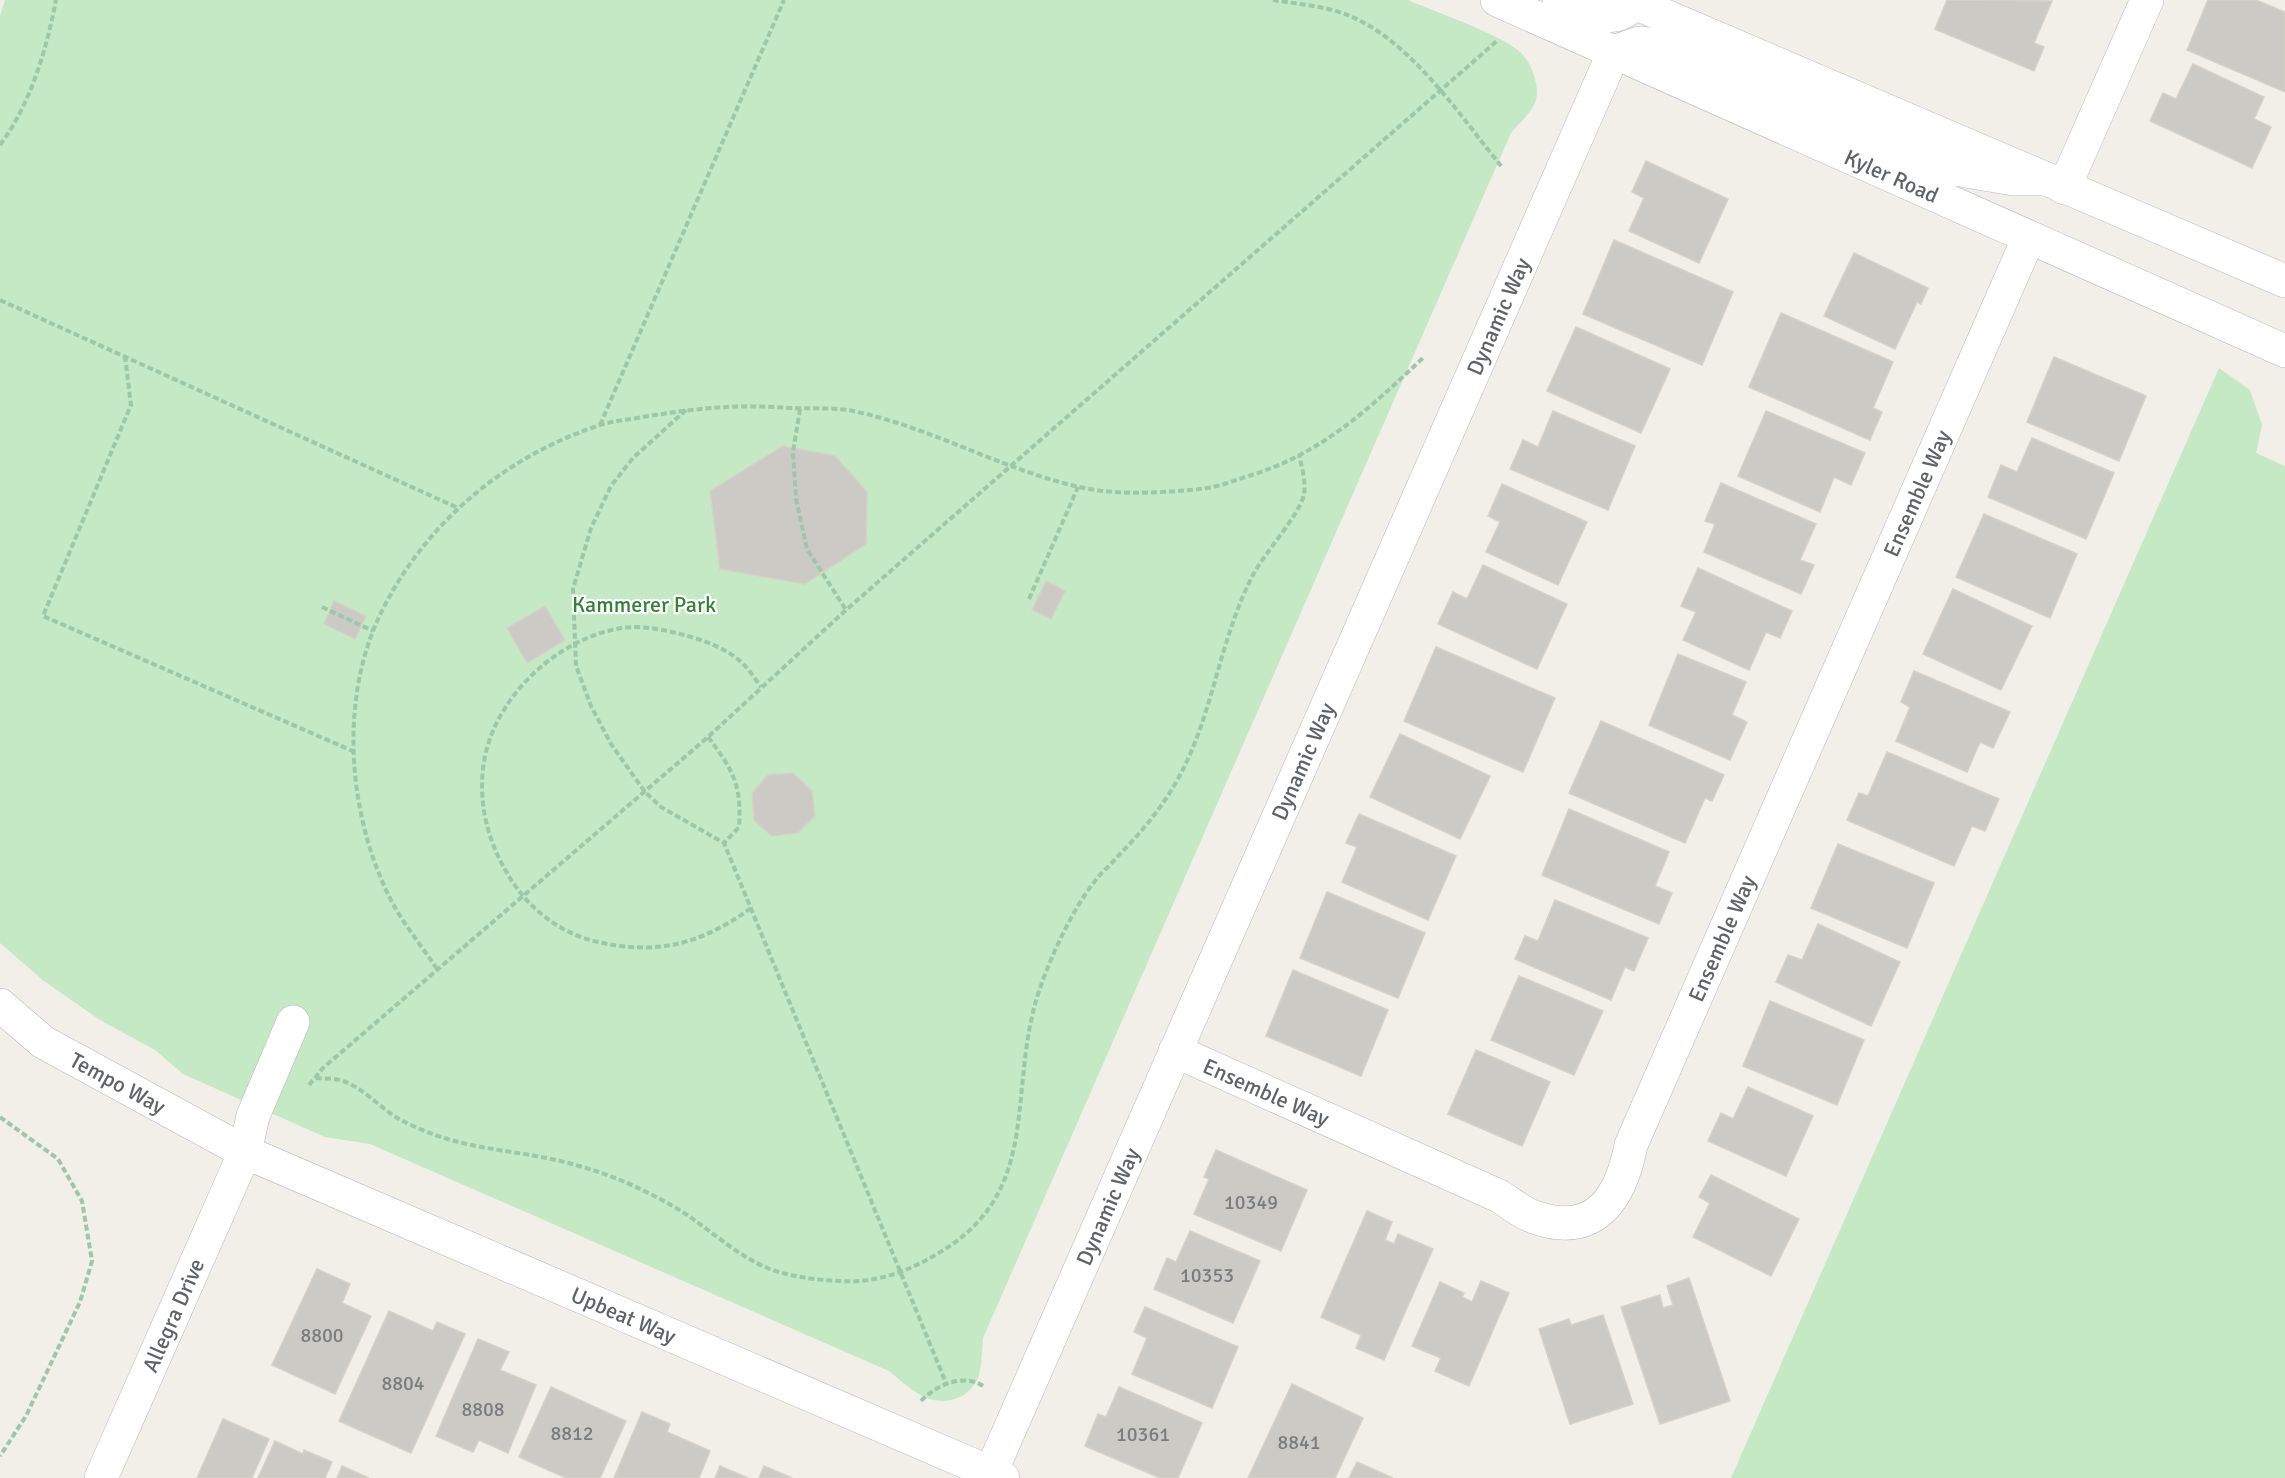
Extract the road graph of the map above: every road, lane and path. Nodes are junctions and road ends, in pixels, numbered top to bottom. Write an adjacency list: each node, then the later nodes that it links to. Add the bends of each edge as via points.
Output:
1 (56, 0): 11 (path, via 38,72 25,105)
2 (784, 0): 22 (path)
3 (1273, 0): 10 (path, via 1348,15 1376,30)
4 (1497, 0): 9 (street, Kyler Road)
5 (1559, 0): 7 (street, via 1603,17 1625,10)
6 (2147, 0): 13 (street)
7 (1633, 1): 13 (street)
8 (1504, 35): 10 (path)
9 (1614, 52): 13 (street, via 1639,43 1665,46 1954,169); 14 (street, Kyler Road); 42 (street, Dynamic Way)
10 (1439, 89): 12 (path); 24 (path)
11 (0, 146)
12 (1502, 167)
13 (2055, 184): 15 (street)
14 (2029, 237): 17 (street, Kyler Road); 42 (street, Ensemble Way, via 1631,1144 1626,1171 1614,1197 1588,1220 1562,1223 1534,1217 1499,1196)
15 (2285, 281)
16 (1, 300): 18 (path)
17 (2285, 351)
18 (125, 356): 26 (path); 34 (path, via 131,405 44,616)
19 (1425, 356): 23 (path, via 1366,412 1325,442)
20 (800, 409): 21 (path, via 738,404); 24 (path, via 849,410 904,425); 29 (path, via 793,452 796,499 807,549)
21 (686, 410): 22 (path); 31 (path, via 633,458 611,486 591,528 573,588)
22 (600, 425): 26 (path, via 545,447 507,468)
23 (1299, 455): 25 (path, via 1263,472 1207,489 1149,493); 47 (path, via 1304,496 1254,574 1229,631 1210,705 1174,787 1145,829 1086,891 1048,972 1034,1008 1020,1124 1002,1188 983,1216 952,1246)
24 (1011, 467): 25 (path); 29 (path)
25 (1078, 487): 27 (path)
26 (458, 508): 30 (path, via 397,582)
27 (1029, 599)
28 (322, 607): 30 (path)
29 (846, 610): 32 (path)
30 (373, 631): 34 (path, via 355,702)
31 (577, 645): 32 (path, via 622,628 662,629 705,641 740,662); 35 (path, via 576,666 591,706 610,744); 37 (path, via 547,662 524,684 495,727 483,768 483,810 494,850)
32 (761, 687): 33 (path)
33 (708, 737): 35 (path); 36 (path, via 732,769 741,801 739,827)
34 (355, 752): 39 (path, via 362,826 378,872 395,908)
35 (645, 792): 36 (path, via 661,807); 37 (path)
36 (724, 843): 38 (path)
37 (522, 897): 38 (path, via 545,917 582,938 623,948 666,948 706,936); 39 (path)
38 (751, 908): 47 (path)
39 (438, 969): 43 (path)
40 (0, 1005): 46 (street, Tempo Way, via 43,1042)
41 (293, 1022): 46 (street, Allegra Drive, via 253,1116)
42 (1175, 1051): 52 (street, Dynamic Way)
43 (315, 1078): 44 (path); 47 (path, via 341,1080 398,1118 435,1135 492,1150 576,1164 634,1186 768,1268 813,1280 858,1282)
44 (303, 1093)
45 (0, 1117): 51 (path, via 58,1159 82,1201 92,1261 80,1302 26,1416)
46 (245, 1152): 52 (street, Upbeat Way); 53 (street, Allegra Drive)
47 (900, 1271): 48 (path)
48 (946, 1383): 49 (path, via 967,1381); 50 (path)
49 (983, 1386)
50 (915, 1409)
51 (0, 1456)
52 (997, 1475)
53 (101, 1478)

